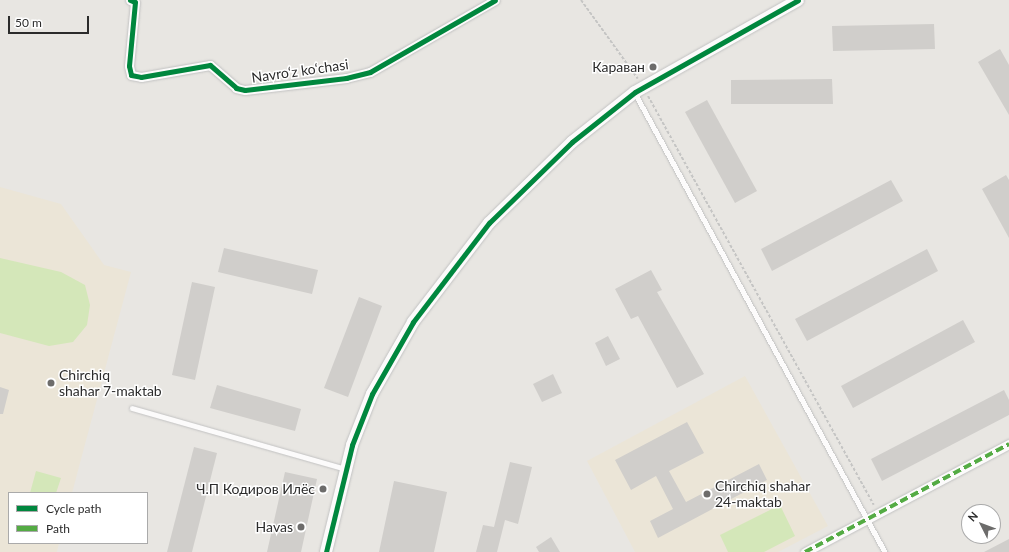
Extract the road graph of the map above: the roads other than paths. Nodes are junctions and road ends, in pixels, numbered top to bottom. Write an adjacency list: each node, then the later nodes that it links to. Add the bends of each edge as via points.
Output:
1 (495, 0): 3 (street, Navro‘z ko‘chasi, via 370,72 346,78 245,90 236,88 210,65 141,77 131,75 129,66)
2 (798, 0): 4 (street)
3 (135, 1)
4 (639, 89): 7 (street, via 528,183 461,256 387,367 362,418); 8 (lane)
5 (132, 408): 7 (lane)
6 (1009, 444): 8 (street)
7 (346, 469): 9 (street)
8 (867, 520): 10 (street); 11 (lane)
9 (326, 552)
10 (805, 552)
11 (885, 552)

